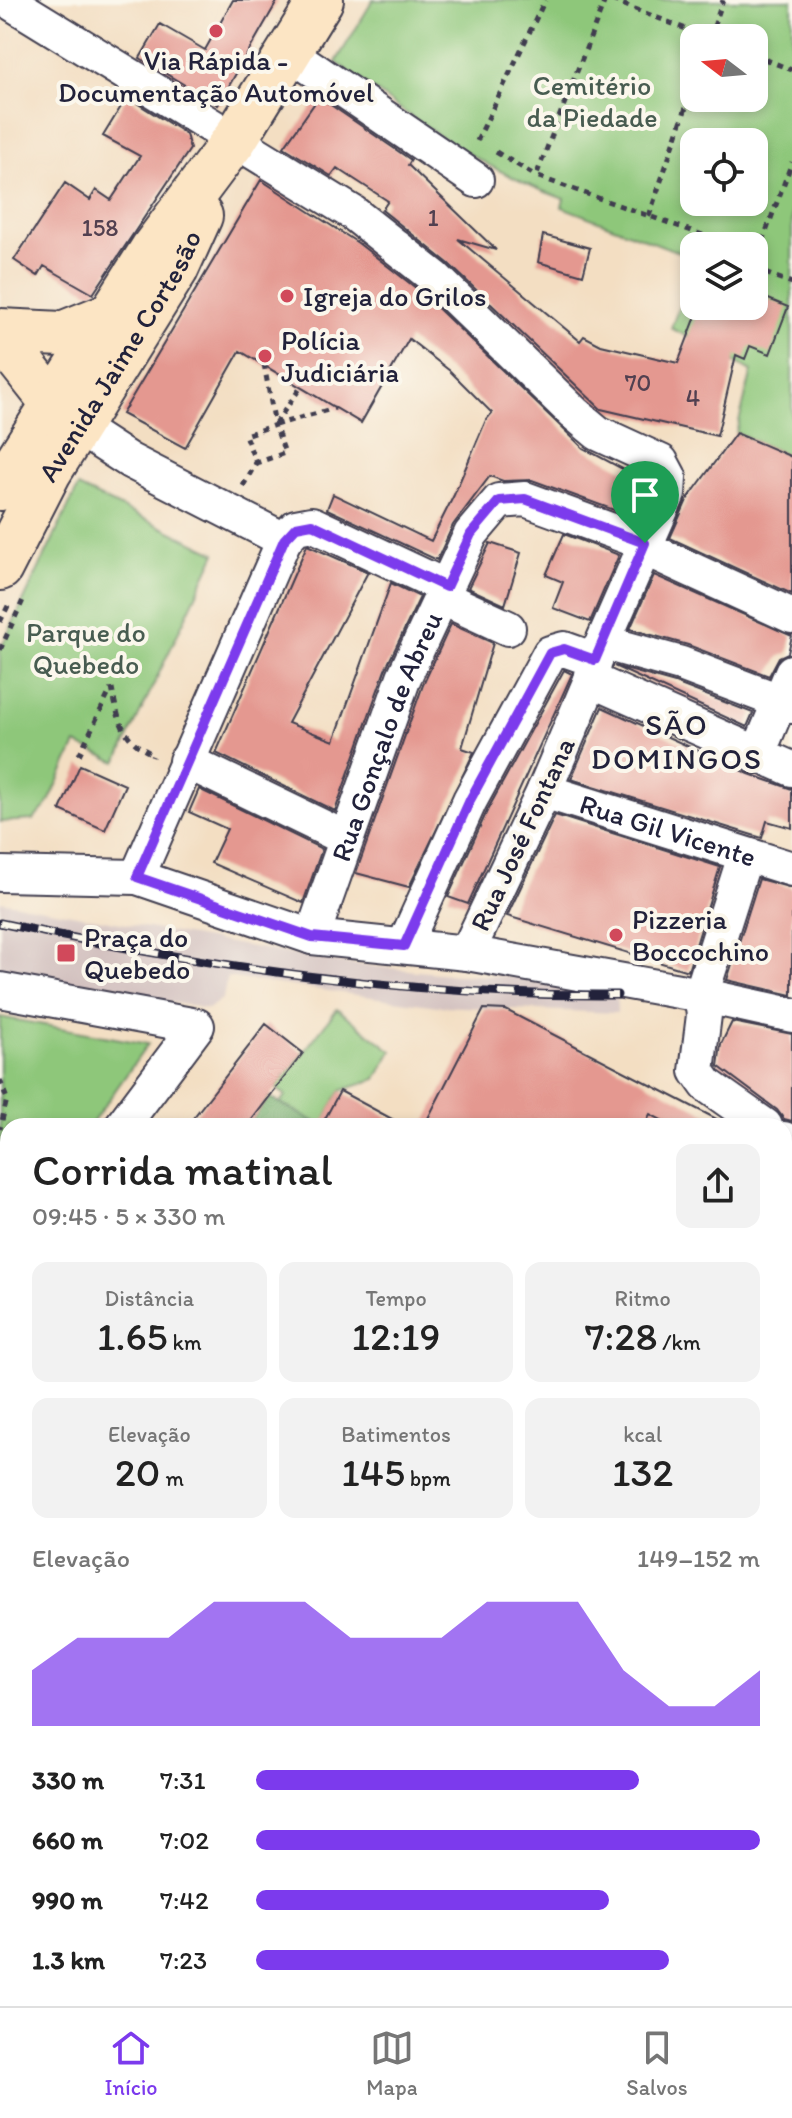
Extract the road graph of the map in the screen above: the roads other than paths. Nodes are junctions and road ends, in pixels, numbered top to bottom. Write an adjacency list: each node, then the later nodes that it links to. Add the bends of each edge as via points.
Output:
1 (7, 0): 4 (street)
2 (321, 0): 3 (main road, Avenida Jaime Cortesão)
3 (288, 52): 4 (main road, Avenida Jaime Cortesão); 5 (street)
4 (235, 139): 6 (main road, Avenida Jaime Cortesão); 8 (main road, Avenida Jaime Cortesão, via 176,269); 11 (street, Rua José Fontana, via 353,213 434,277 598,433 661,462 669,477 668,494)
5 (476, 180)
6 (109, 315): 7 (main road, via 62,334); 8 (main road, Avenida Jaime Cortesão)
7 (0, 334): 8 (main road)
8 (64, 414): 9 (main road, Avenida Jaime Cortesão); 10 (street, via 130,461); 12 (main road, Avenida Jaime Cortesão)
9 (0, 488)
10 (284, 540): 13 (street, via 296,527 312,524); 19 (street)
11 (645, 543): 13 (street, Rua Gonçalo de Abreu, via 525,499 499,501 471,534); 14 (street, via 655,553); 16 (street, Rua José Fontana)
12 (0, 568)
13 (445, 592): 15 (street); 22 (street, Rua Gonçalo de Abreu, via 404,677)
14 (792, 616)
15 (508, 628)
16 (597, 661): 17 (street, via 681,664); 18 (street); 21 (street, Rua José Fontana); 28 (street, via 564,649 550,653 470,800)
17 (788, 693): 18 (street)
18 (757, 756): 20 (street)
19 (186, 761): 22 (street); 26 (street)
20 (792, 769)
21 (544, 791): 23 (street, Rua Gil Vicente); 29 (street, Rua José Fontana)
22 (345, 838): 27 (street, Rua Gonçalo de Abreu)
23 (745, 856): 24 (street, Rua Gil Vicente); 31 (street)
24 (792, 869)
25 (0, 874): 26 (street)
26 (137, 877): 27 (street)
27 (312, 937): 28 (street)
28 (404, 946): 29 (street)
29 (467, 953): 31 (street)
30 (0, 990): 33 (street, via 197,1026)
31 (701, 995): 32 (street); 34 (street, via 704,1015 697,1071 707,1085)
32 (792, 1015)
33 (128, 1118)
34 (754, 1118)

